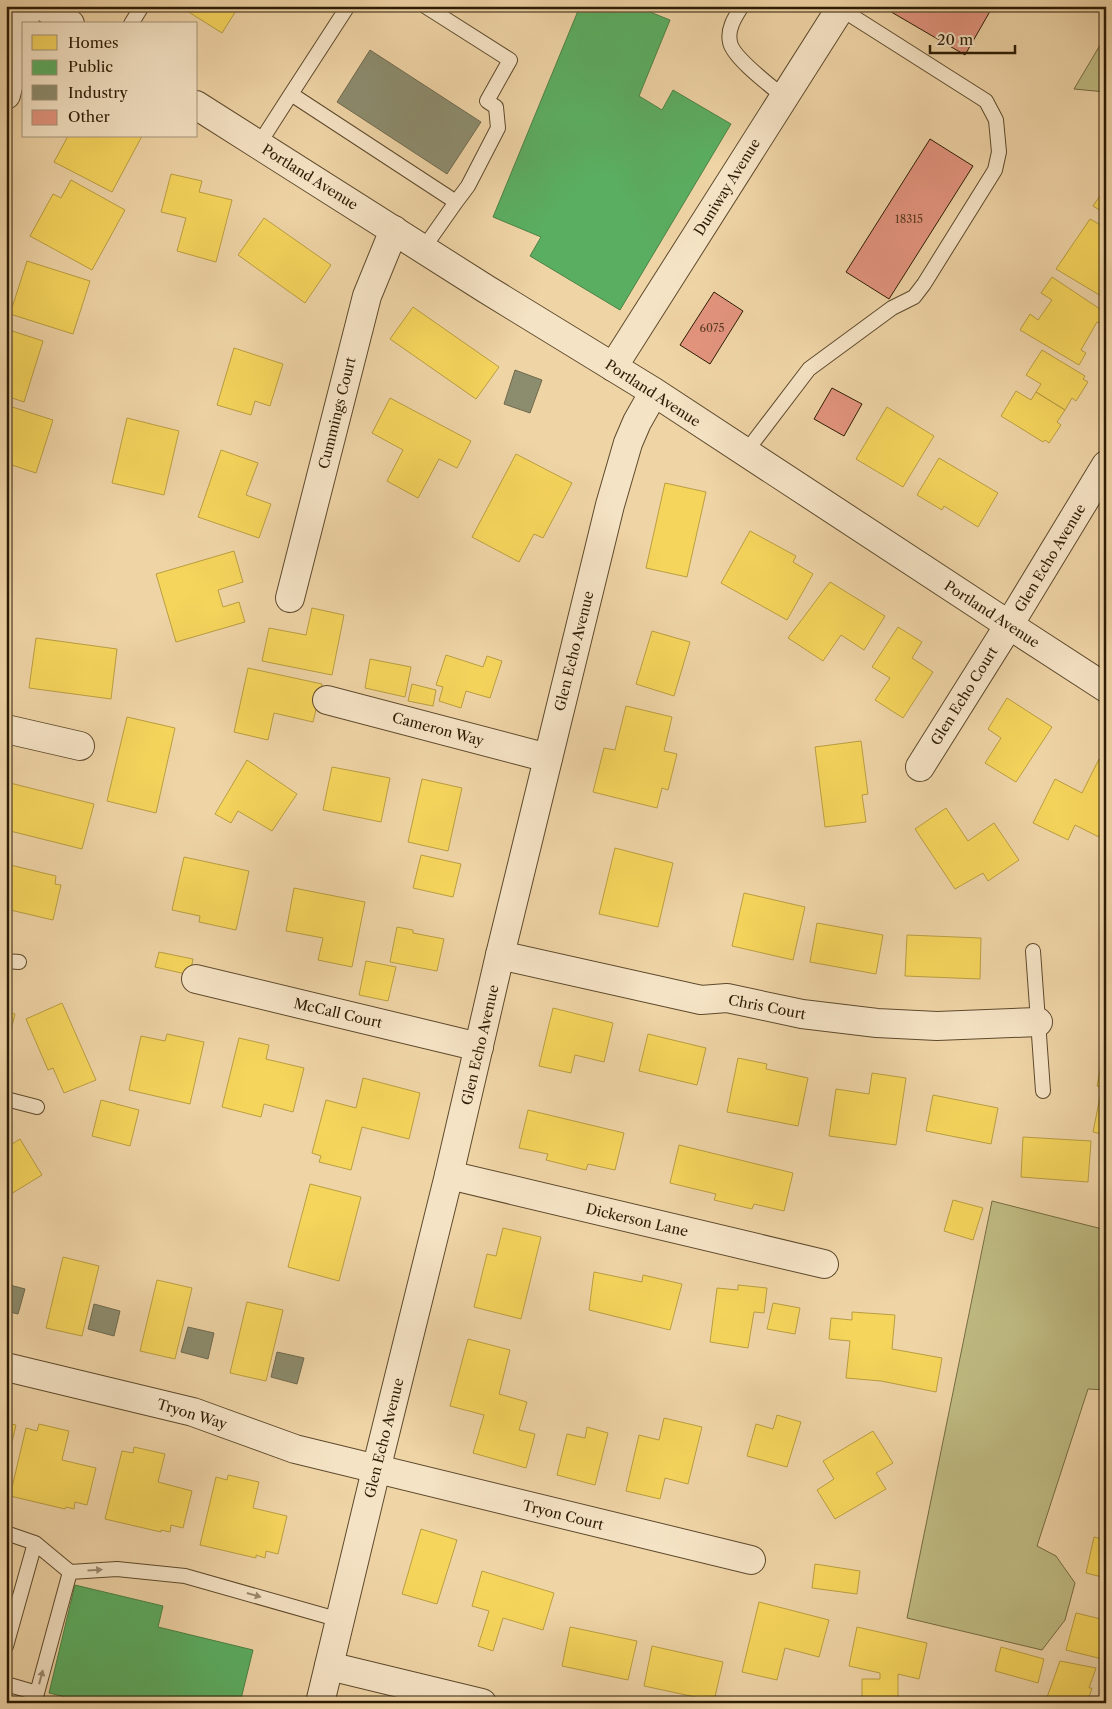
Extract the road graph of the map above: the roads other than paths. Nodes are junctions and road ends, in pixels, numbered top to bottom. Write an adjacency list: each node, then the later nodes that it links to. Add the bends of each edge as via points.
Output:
1 (28, 6): 8 (street)
2 (43, 6): 9 (street)
3 (142, 6): 10 (lane)
4 (348, 6): 12 (lane)
5 (426, 6): 17 (lane, via 510,60 487,101 496,107 498,128 468,186)
6 (742, 6): 14 (lane, via 731,24 730,43 740,58)
7 (841, 8): 14 (street, Duniway Avenue); 22 (lane, via 986,101 996,120 999,152 995,170 914,297 892,308 809,368)
8 (24, 22)
9 (67, 22)
10 (132, 22)
11 (22, 30): 13 (street)
12 (292, 94): 16 (lane); 17 (lane)
13 (6, 95)
14 (784, 97): 20 (street, Duniway Avenue)
15 (198, 106): 16 (street, Portland Avenue)
16 (258, 144): 18 (street, Portland Avenue)
17 (456, 202): 19 (lane)
18 (394, 230): 19 (street, Portland Avenue); 24 (street, Cummings Court, via 367,296)
19 (423, 249): 20 (street, Portland Avenue)
20 (613, 367): 21 (street, Portland Avenue)
21 (654, 392): 22 (street, Portland Avenue); 30 (street, Glen Echo Avenue, via 637,422 621,463)
22 (744, 453): 25 (street, Portland Avenue)
23 (1106, 465): 25 (street, Glen Echo Avenue)
24 (290, 598)
25 (1009, 625): 26 (street, Portland Avenue); 31 (street, Glen Echo Court)
26 (1106, 688)
27 (328, 700): 30 (street, Cameron Way)
28 (6, 729): 29 (street)
29 (80, 746)
30 (548, 758): 33 (street, Glen Echo Avenue)
31 (920, 767)
32 (1033, 951): 35 (lane)
33 (500, 955): 35 (street, Chris Court, via 701,1000 727,998 802,1014 937,1026); 36 (street, Glen Echo Avenue)
34 (196, 979): 36 (street, McCall Court)
35 (1038, 1022): 37 (lane)
36 (479, 1047): 40 (street, Glen Echo Avenue)
37 (1043, 1091)
38 (6, 1099): 39 (lane)
39 (37, 1107)
40 (450, 1175): 41 (street, Dickerson Lane); 43 (street, Glen Echo Avenue)
41 (824, 1264)
42 (6, 1367): 43 (street, Tryon Way, via 194,1412 296,1449)
43 (376, 1470): 46 (street, Tryon Court); 48 (street, Glen Echo Avenue)
44 (6, 1533): 45 (lane)
45 (35, 1543): 47 (lane); 49 (lane)
46 (751, 1560)
47 (70, 1572): 48 (lane, one-way to 48, via 117,1569 185,1576); 51 (lane, one-way to 47, via 37,1693)
48 (340, 1620): 50 (street, Glen Echo Avenue)
49 (6, 1646)
50 (329, 1666): 52 (street, Glen Echo Avenue); 53 (street)
51 (6, 1684)
52 (320, 1703)
53 (482, 1703)

